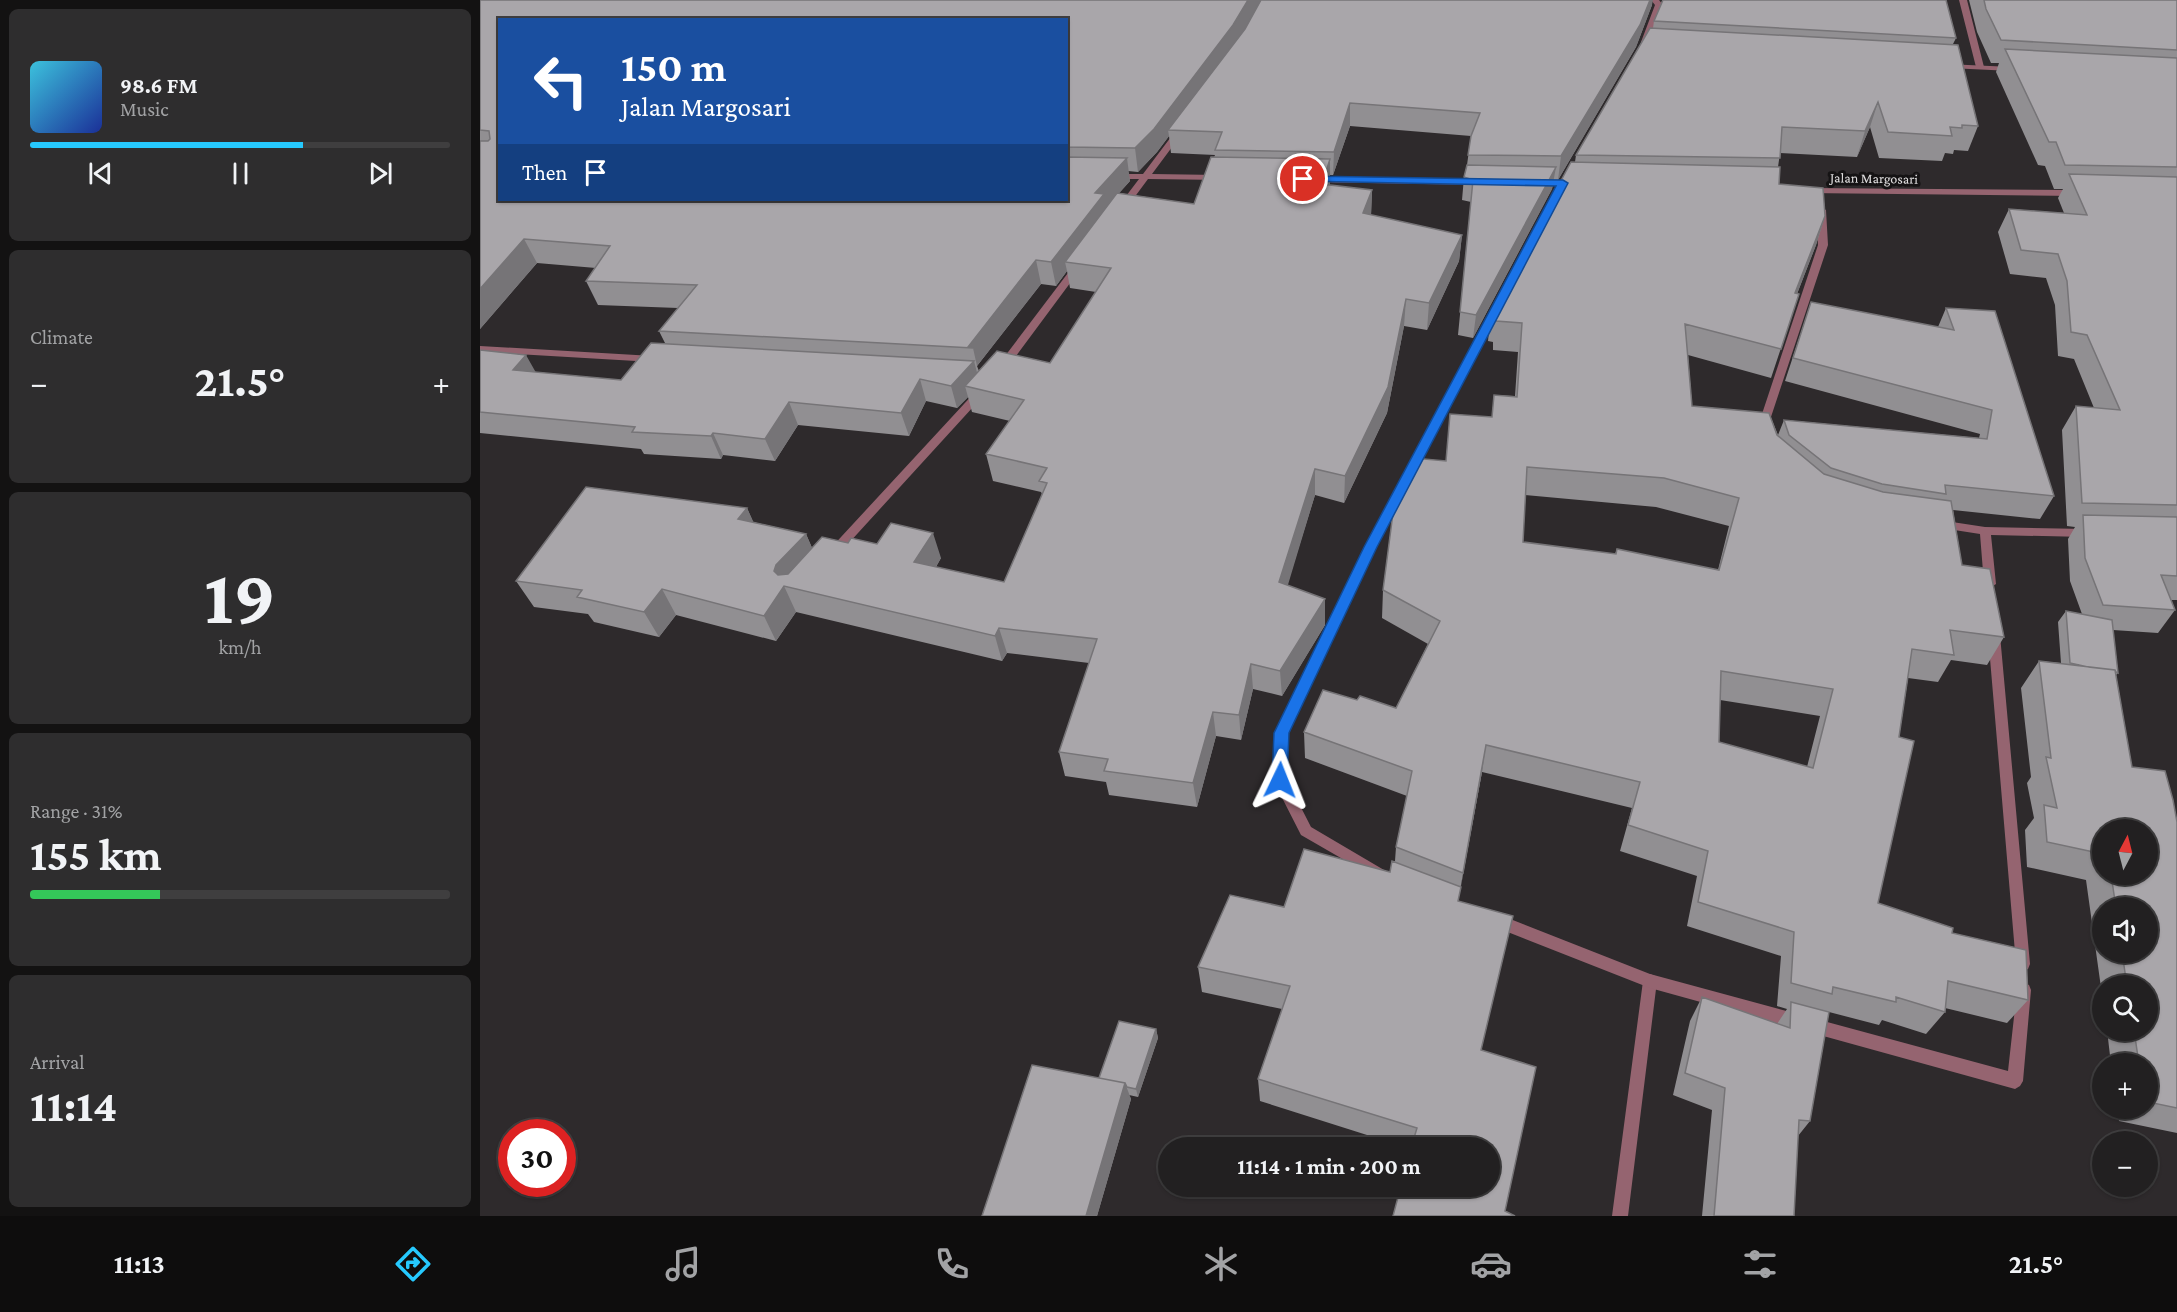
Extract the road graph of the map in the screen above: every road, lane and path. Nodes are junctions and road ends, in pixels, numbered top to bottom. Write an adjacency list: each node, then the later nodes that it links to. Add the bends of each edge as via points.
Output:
1 (1655, 0): 3 (street, via 1658,12 1642,48)
2 (1963, 0): 5 (street)
3 (1653, 49)
4 (1935, 65): 5 (street)
5 (1980, 67): 6 (street)
6 (2027, 70)
7 (1186, 122): 9 (street)
8 (1100, 175): 9 (street)
9 (1145, 176): 10 (street); 18 (street)
10 (1228, 178)
11 (1299, 179): 12 (street)
12 (1495, 182)
13 (1529, 183): 14 (street)
14 (1586, 184)
15 (1796, 190): 16 (street, Jalan Margosari)
16 (1820, 191): 17 (street, Jalan Margosari); 25 (street, via 1823,244 1762,428)
17 (2088, 193)
18 (1118, 213)
19 (1083, 259): 23 (street)
20 (1502, 298): 32 (street, via 1371,547 1281,733 1280,780 1306,831)
21 (480, 349): 22 (street)
22 (659, 359)
23 (994, 379)
24 (986, 387): 29 (street)
25 (1765, 436)
26 (1928, 523): 27 (street)
27 (1985, 531): 28 (street); 30 (street)
28 (2098, 533)
29 (826, 561)
30 (1991, 602)
31 (1993, 626): 34 (street, via 2024,983 2015,1081)
32 (1396, 882)
33 (1484, 916): 34 (street)
34 (1650, 981): 35 (street)
35 (1620, 1216)

